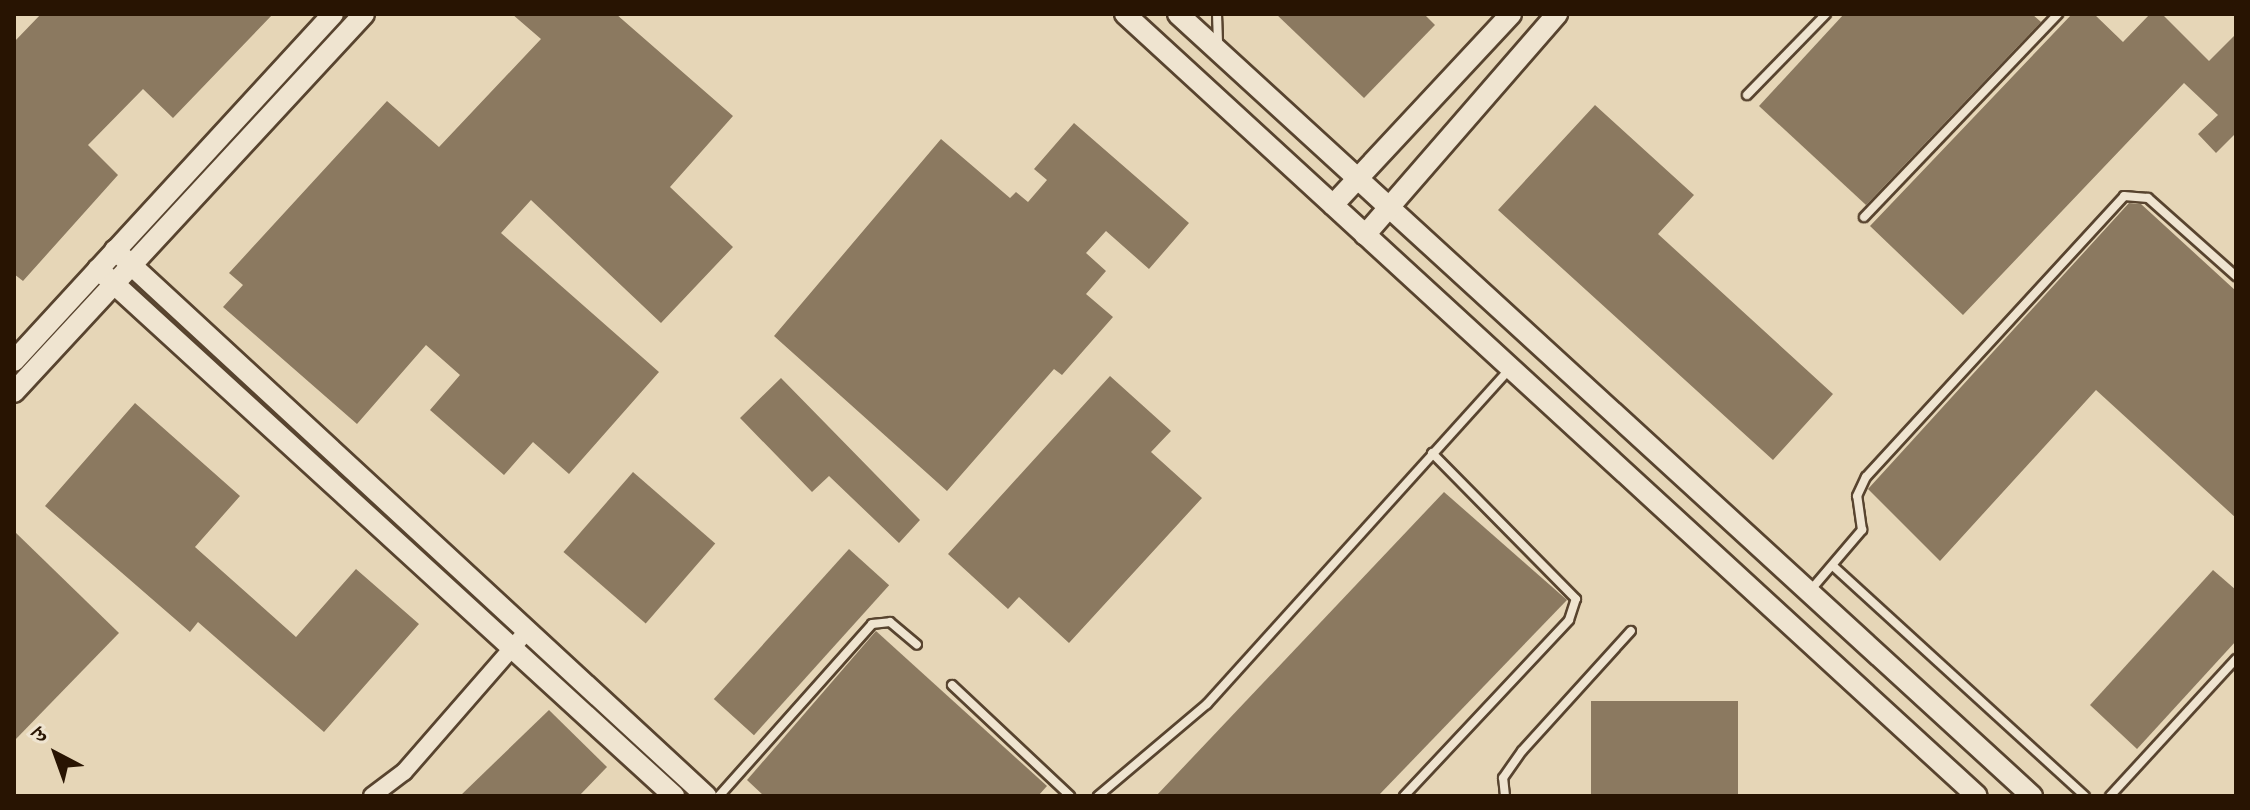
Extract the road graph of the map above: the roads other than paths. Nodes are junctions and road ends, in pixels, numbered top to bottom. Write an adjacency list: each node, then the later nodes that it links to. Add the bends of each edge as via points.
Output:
1 (333, 14): 17 (street)
2 (364, 14): 18 (street)
3 (1125, 14): 13 (street)
4 (1178, 14): 10 (street)
5 (1217, 14): 10 (lane)
6 (1511, 14): 12 (street)
7 (1557, 14): 14 (street)
8 (1826, 14): 11 (lane)
9 (2058, 14): 15 (lane)
10 (1217, 50): 12 (street)
11 (1747, 95)
12 (1360, 181): 13 (street); 14 (street)
13 (1333, 205): 16 (street)
14 (1388, 207): 16 (street); 27 (street)
15 (1864, 217)
16 (1365, 235): 23 (street)
17 (115, 250): 18 (street); 19 (street)
18 (132, 265): 21 (street); 29 (street)
19 (98, 269): 21 (street); 22 (street)
20 (2236, 276): 26 (lane, via 2148,198 2124,196 1866,477 1857,496 1862,530)
21 (114, 284): 24 (street); 29 (street)
22 (14, 361)
23 (1510, 368): 25 (lane); 41 (street)
24 (14, 392)
25 (1432, 453): 38 (lane, via 1176,736); 39 (lane, via 1576,599 1569,620)
26 (1833, 566): 27 (lane); 43 (lane)
27 (1809, 592): 42 (street)
28 (1631, 631): 40 (lane, via 1522,751 1503,778)
29 (520, 638): 33 (street, via 404,772); 34 (street); 35 (street)
30 (917, 645): 36 (lane, via 890,622 872,624)
31 (2236, 659): 44 (lane)
32 (952, 685): 37 (lane)
33 (372, 796)
34 (674, 796)
35 (706, 796)
36 (719, 796)
37 (1070, 796)
38 (1098, 796)
39 (1404, 796)
40 (1505, 796)
41 (1977, 796)
42 (2032, 796)
43 (2085, 796)
44 (2110, 796)

